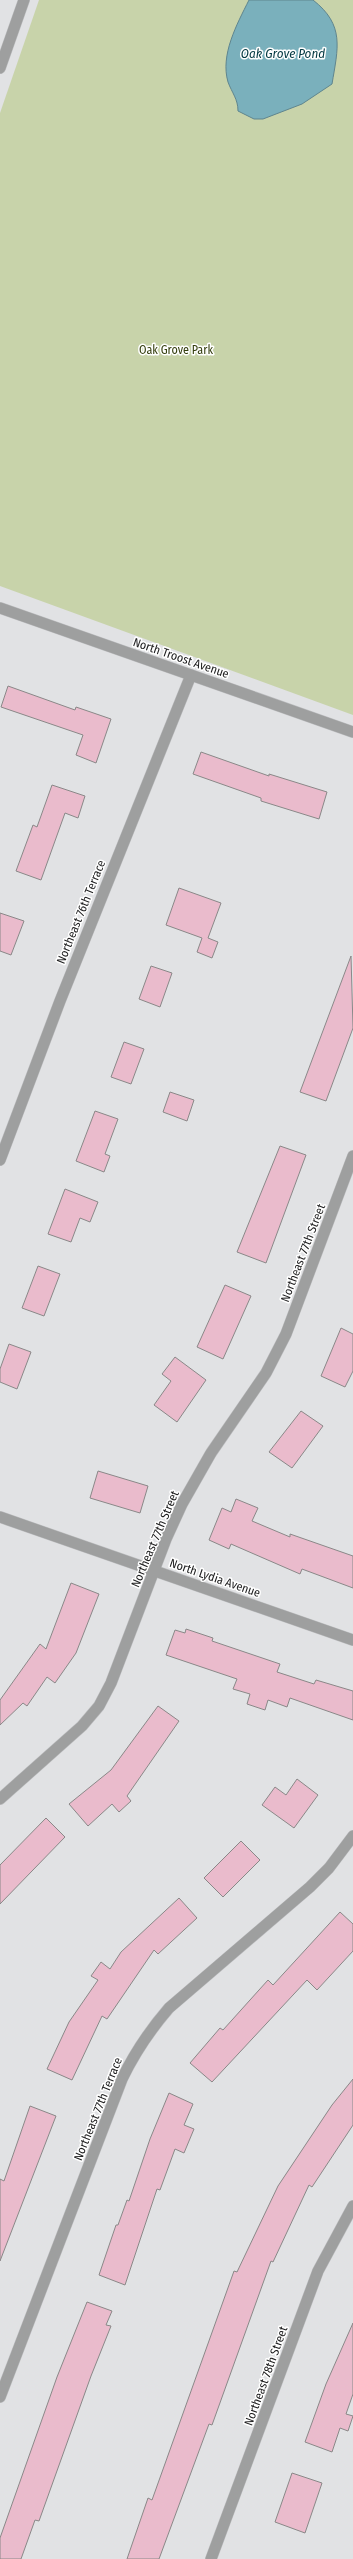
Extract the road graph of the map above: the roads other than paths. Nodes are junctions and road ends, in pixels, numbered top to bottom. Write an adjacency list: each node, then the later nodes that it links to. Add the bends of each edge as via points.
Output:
1 (24, 0): 2 (street)
2 (0, 68)
3 (0, 608): 4 (street, North Troost Avenue)
4 (190, 674): 5 (street, North Troost Avenue); 7 (street, Northeast 76th Terrace, via 60,1001)
5 (353, 732)
6 (353, 1156): 9 (street, Northeast 77th Street, via 286,1334 266,1373 211,1453 182,1504)
7 (0, 1160)
8 (0, 1517): 9 (street, North Lydia Avenue)
9 (154, 1570): 10 (street, North Lydia Avenue); 11 (street, Northeast 77th Street, via 111,1683 99,1706 82,1726)
10 (353, 1640)
11 (0, 1799)
12 (353, 1836): 14 (street, Northeast 77th Terrace, via 329,1868 310,1887 169,2008 150,2029 134,2053)
13 (353, 2206): 15 (street, Northeast 78th Street, via 318,2271)
14 (0, 2397)
15 (211, 2559)

